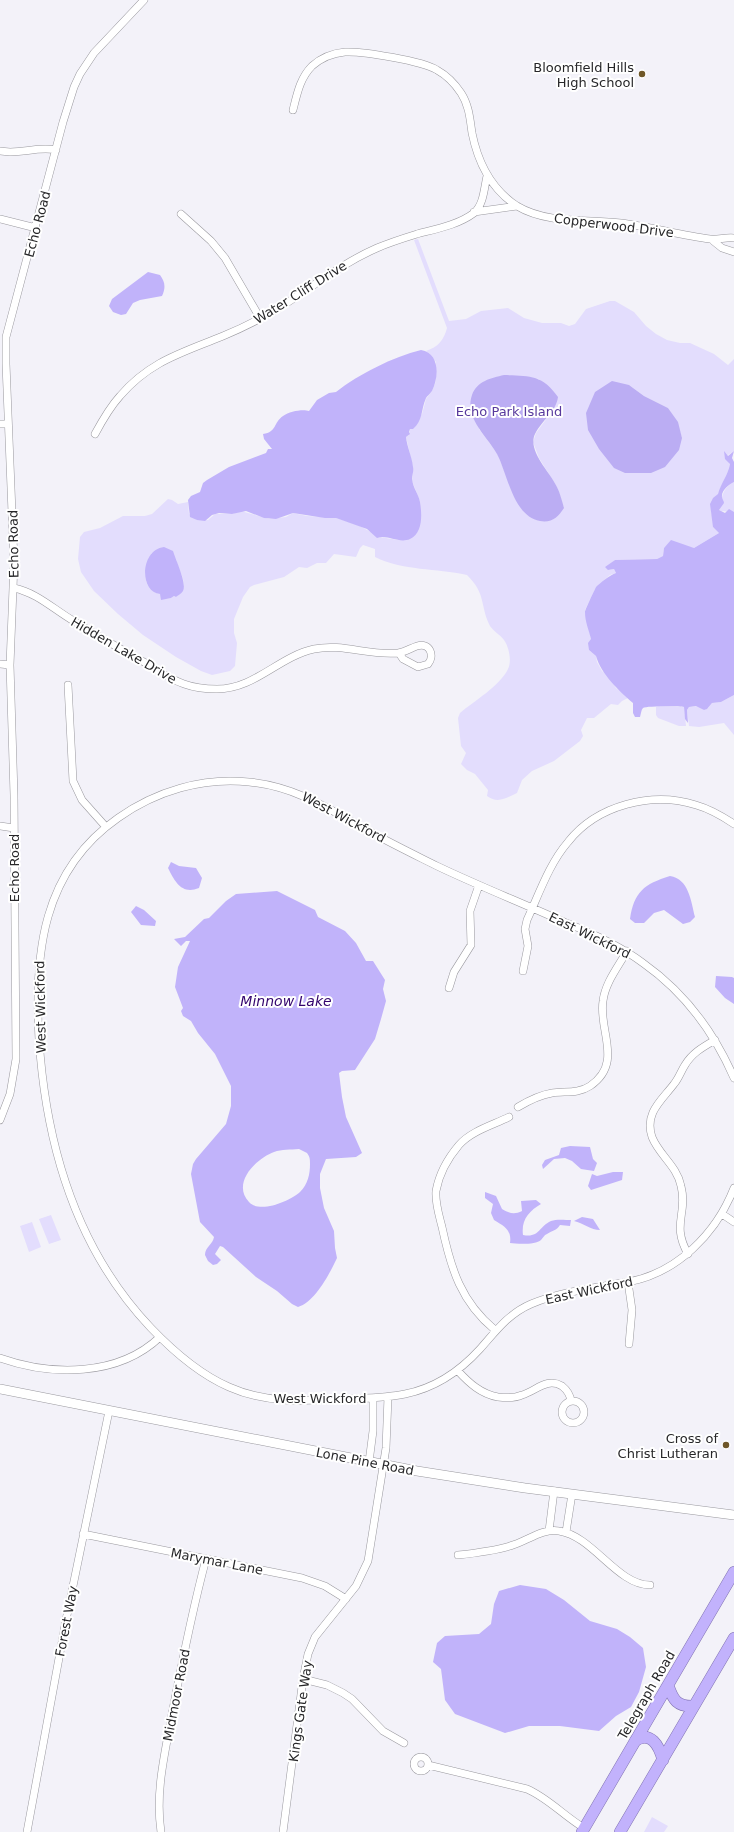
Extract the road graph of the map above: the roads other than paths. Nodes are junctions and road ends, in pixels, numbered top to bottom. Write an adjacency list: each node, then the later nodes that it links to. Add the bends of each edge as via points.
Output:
1 (144, 0): 3 (street, Echo Road, via 94,53 80,74 71,95)
2 (292, 110): 5 (street, Copperwood Drive, via 298,89 307,72 318,62 332,55 346,52 429,66 451,81 464,100 476,149)
3 (56, 150): 4 (street, via 42,148 19,152); 10 (street, Echo Road)
4 (0, 151)
5 (487, 176): 6 (street, Copperwood Drive); 7 (street, via 482,198)
6 (517, 206): 7 (street, Copperwood Drive); 12 (street, Copperwood Drive, via 553,218 621,223)
7 (474, 212): 14 (street, Water Cliff Drive, via 451,225 389,243 356,258)
8 (181, 214): 14 (street, via 225,258)
9 (0, 219): 10 (street)
10 (36, 228): 16 (street, Echo Road, via 6,337)
11 (734, 238): 12 (street, Copperwood Drive)
12 (712, 240): 13 (street, Copperwood Drive, via 722,248)
13 (734, 252)
14 (260, 318): 17 (street, Water Cliff Drive, via 171,356 146,372 119,396)
15 (0, 424): 16 (street)
16 (8, 424): 18 (street, Echo Road, via 14,530)
17 (95, 434)
18 (14, 588): 19 (street, Hidden Lake Drive, via 32,594 173,679 194,687 218,689 240,686 258,678 286,659 315,649 338,647); 21 (street, Echo Road)
19 (399, 653)
20 (0, 664): 21 (street)
21 (10, 665): 26 (street, Echo Road)
22 (68, 685): 25 (street, via 73,781 82,800)
23 (734, 824): 28 (street, via 703,807 677,800 638,802 614,809 589,822 568,841 554,862)
24 (0, 826): 26 (street)
25 (106, 827): 27 (street, West Wickford, via 140,804 186,786 219,781 262,784 309,797 403,849); 43 (street, West Wickford, via 70,869 46,919 38,969 38,1027 44,1094 66,1188 82,1227 116,1286)
26 (14, 828): 36 (street, Echo Road, via 16,1059 10,1094)
27 (479, 885): 28 (street, West Wickford); 31 (street, via 470,912 471,945 454,972)
28 (532, 908): 29 (street, East Wickford); 30 (street, via 526,924 528,946)
29 (626, 951): 32 (street, East Wickford, via 656,973 678,994); 34 (street, via 608,983 603,1000 602,1016 609,1048 607,1063 600,1075 584,1089 570,1093 548,1094)
30 (523, 971)
31 (449, 988)
32 (715, 1040): 33 (street, East Wickford); 40 (street, via 688,1060 675,1083 657,1103 651,1118 654,1142 675,1170 680,1182 683,1202 679,1230)
33 (734, 1078)
34 (518, 1107)
35 (509, 1117): 42 (street, via 469,1136 459,1145 445,1165 436,1193 446,1248 458,1282 471,1305)
36 (0, 1120)
37 (734, 1188): 38 (street, East Wickford)
38 (722, 1214): 39 (street); 40 (street, East Wickford)
39 (734, 1222)
40 (688, 1254): 41 (street, East Wickford, via 664,1269)
41 (628, 1282): 42 (street, East Wickford, via 569,1292 536,1302 514,1313); 44 (street, via 632,1310)
42 (495, 1330): 46 (street, East Wickford)
43 (160, 1337): 45 (street, via 138,1352 110,1364 67,1371 26,1366); 49 (street, West Wickford, via 200,1371 229,1387 257,1396 297,1401)
44 (629, 1344)
45 (0, 1358)
46 (458, 1371): 48 (street, East Wickford, via 424,1389); 50 (street, via 475,1387 490,1395 513,1397 553,1383 564,1388)
47 (0, 1389): 51 (street, Lone Pine Road)
48 (388, 1396): 49 (street, East Wickford); 52 (street)
49 (373, 1398): 53 (street)
50 (572, 1401)
51 (109, 1411): 54 (street, Lone Pine Road); 61 (street, Forest Way)
52 (388, 1412): 53 (street); 55 (street)
53 (374, 1413): 54 (street)
54 (369, 1462): 55 (street, Lone Pine Road)
55 (383, 1465): 56 (street, Lone Pine Road); 66 (street, Kings Gate Way, via 370,1555 360,1578)
56 (554, 1492): 57 (street, Lone Pine Road); 59 (street)
57 (572, 1494): 58 (street, Lone Pine Road); 60 (street)
58 (734, 1515)
59 (549, 1531): 60 (street); 62 (street, via 511,1546)
60 (566, 1532): 65 (street, via 591,1547 626,1577 636,1583)
61 (83, 1534): 63 (street, Marymar Lane); 76 (street, Forest Way)
62 (458, 1555)
63 (206, 1559): 66 (street, Marymar Lane, via 302,1578 325,1586); 77 (street, Midmoor Road, via 190,1620 162,1770 159,1796)
64 (734, 1572): 69 (highway, Telegraph Road)
65 (650, 1585)
66 (346, 1599): 68 (street, Kings Gate Way, via 320,1629 311,1644)
67 (734, 1638): 70 (highway)
68 (303, 1679): 72 (street, via 327,1685 343,1693 383,1731); 78 (street, Kings Gate Way)
69 (668, 1685): 70 (highway, via 678,1704); 71 (highway, Telegraph Road)
70 (694, 1706): 73 (highway)
71 (635, 1741): 73 (highway, via 643,1737 653,1739); 75 (highway, Telegraph Road)
72 (404, 1743)
73 (663, 1760): 79 (highway)
74 (428, 1765): 75 (street, via 527,1789 541,1796)
75 (583, 1830)
76 (27, 1832)
77 (161, 1832)
78 (283, 1832)
79 (620, 1832)

